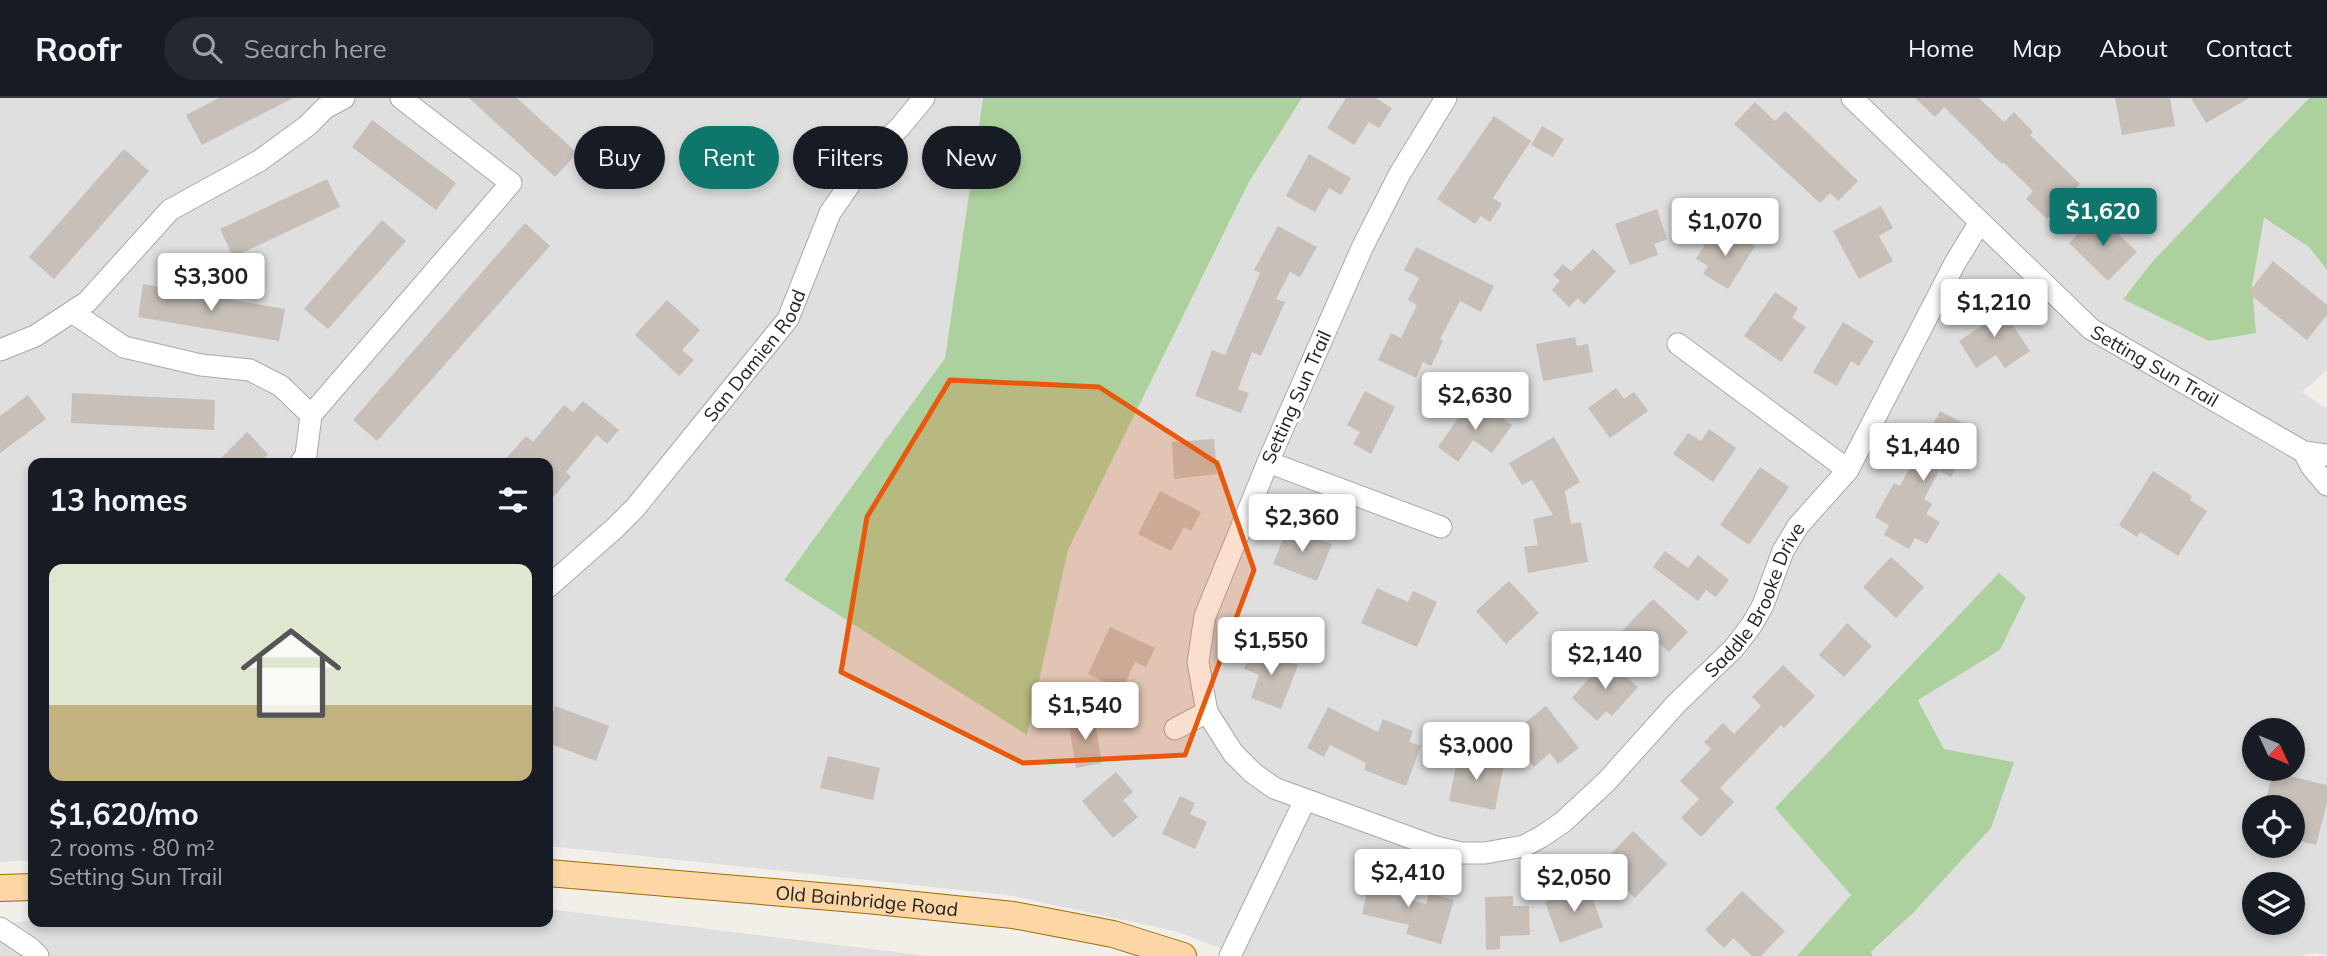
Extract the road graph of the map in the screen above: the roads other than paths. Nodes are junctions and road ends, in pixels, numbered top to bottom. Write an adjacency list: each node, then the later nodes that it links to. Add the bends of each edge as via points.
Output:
1 (344, 98): 7 (street, via 324,108 259,161 170,210 87,302)
2 (401, 98): 10 (street, via 511,183)
3 (924, 98): 18 (street, San Damien Road, via 864,162 830,213 788,319 635,508)
4 (1446, 98): 14 (street, Setting Sun Trail, via 1362,248)
5 (1852, 98): 6 (street, Setting Sun Trail)
6 (1980, 222): 11 (street, Setting Sun Trail, via 2091,329); 15 (street, Saddle Brooke Drive)
7 (72, 312): 9 (street, via 36,336); 10 (street, via 124,347 201,365 250,370 281,386)
8 (1678, 344): 15 (street)
9 (0, 350)
10 (312, 415): 13 (street)
11 (2304, 452): 12 (street, Setting Sun Trail); 16 (street)
12 (2327, 455)
13 (304, 458)
14 (1268, 462): 17 (street); 19 (street, Setting Sun Trail, via 1205,616 1198,662)
15 (1848, 470): 21 (street, Saddle Brooke Drive, via 1798,526 1783,551 1763,605 1734,648 1607,781 1541,837 1505,851 1461,853)
16 (2327, 485)
17 (1441, 527)
18 (553, 583)
19 (1207, 712): 20 (street); 21 (street, Setting Sun Trail, via 1253,773 1274,788)
20 (1175, 729)
21 (1305, 800): 28 (street)
22 (553, 873): 27 (main road, Old Bainbridge Road, via 1013,915 1113,934)
23 (28, 887): 24 (main road)
24 (0, 888)
25 (0, 928): 26 (street)
26 (38, 956)
27 (1183, 956)
28 (1230, 956)

